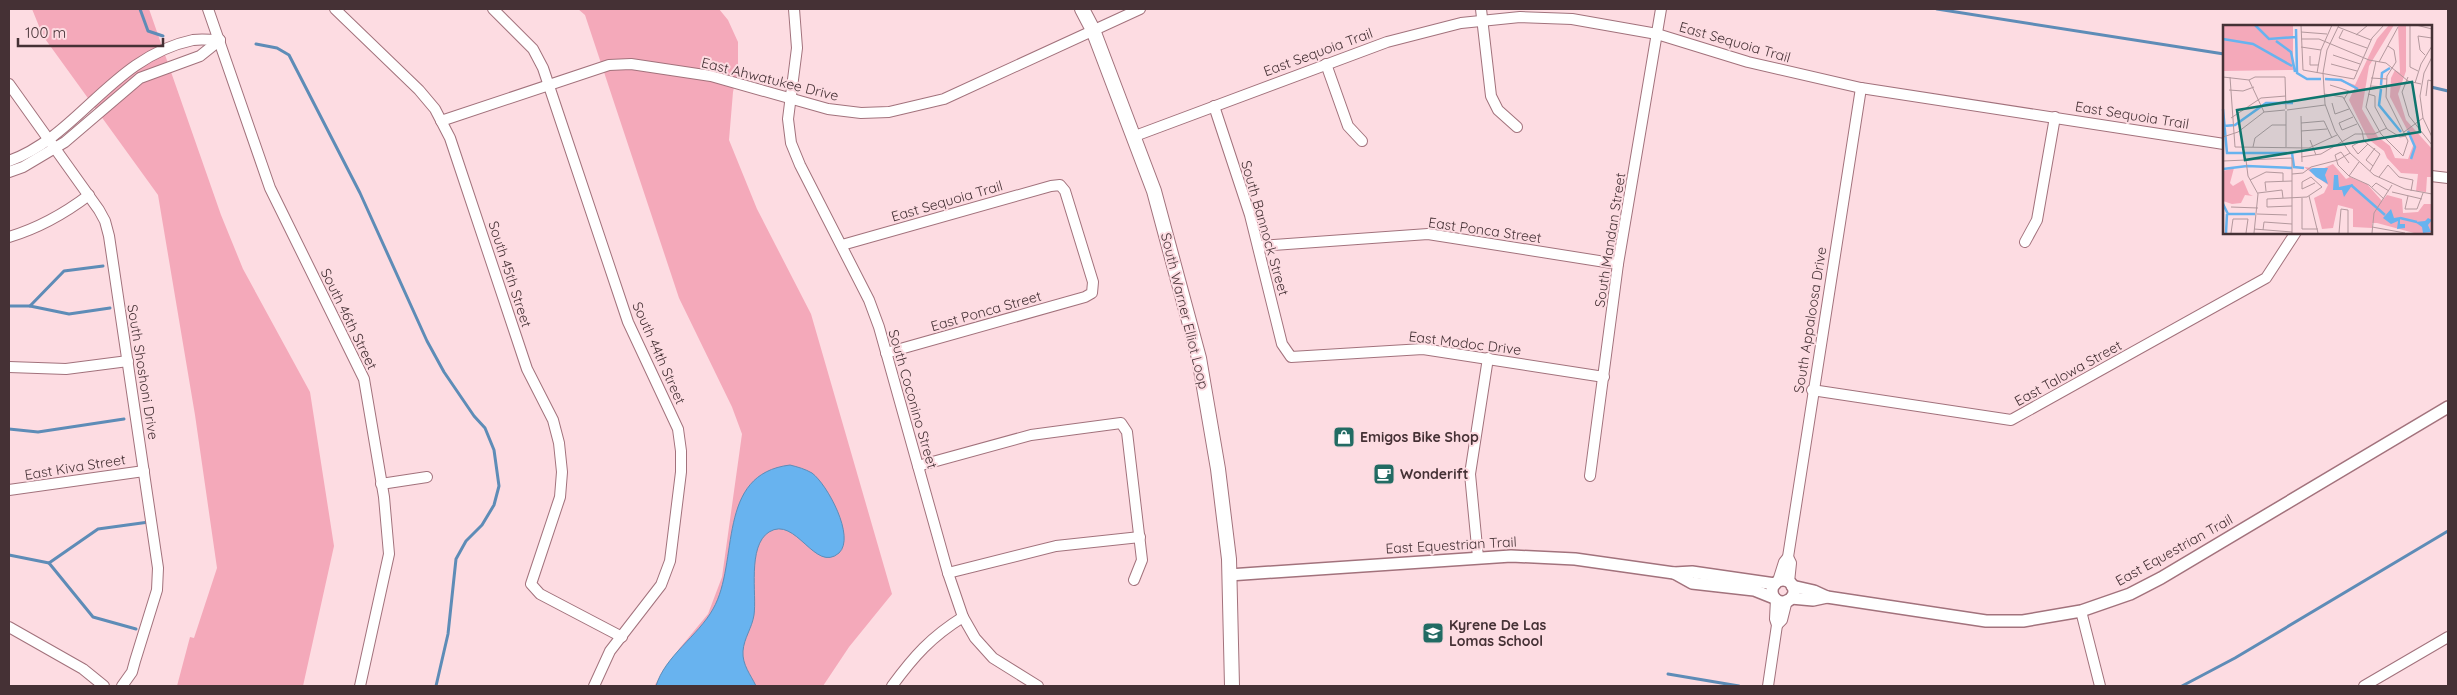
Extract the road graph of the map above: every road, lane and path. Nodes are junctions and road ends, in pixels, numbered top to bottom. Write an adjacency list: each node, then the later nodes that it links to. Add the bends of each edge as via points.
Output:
1 (208, 9): 12 (street, South 46th Street)
2 (335, 9): 20 (street, South 45th Street, via 419,90)
3 (493, 9): 15 (street, South 44th Street, via 533,49)
4 (794, 9): 17 (street, South Coconino Street, via 797,48)
5 (1082, 9): 10 (main road, South Warner Elliot Loop)
6 (1140, 9): 10 (street, East Ahwatukee Drive)
7 (1481, 9): 9 (street)
8 (1661, 9): 11 (street, South Mandan Street)
9 (1482, 20): 11 (street, East Sequoia Trail, via 1555,18); 13 (street, East Sequoia Trail, via 1425,31); 21 (street, via 1491,96 1498,110)
10 (1093, 30): 17 (street, East Ahwatukee Drive, via 944,99 918,107 861,113); 22 (main road, South Warner Elliot Loop)
11 (1657, 34): 16 (street, East Sequoia Trail, via 1748,62); 37 (street, South Mandan Street)
12 (220, 40): 23 (street, via 194,40 138,63 100,92); 26 (street, via 200,56 140,78); 51 (street, South 46th Street, via 270,188 364,379)
13 (1326, 64): 18 (street, East Sequoia Trail); 24 (street, via 1348,126)
14 (9, 84): 23 (street, South Shoshoni Drive)
15 (549, 86): 17 (street, East Ahwatukee Drive, via 609,65 631,64 711,76); 20 (street, East Ahwatukee Drive); 62 (street, South 44th Street, via 628,322 678,430 681,450 670,561 661,585)
16 (1861, 88): 19 (street, East Sequoia Trail); 45 (street, South Appaloosa Drive)
17 (789, 99): 35 (street, South Coconino Street, via 791,143)
18 (1214, 106): 22 (street, East Sequoia Trail); 36 (street, South Bannock Street)
19 (2054, 117): 25 (street, East Sequoia Trail); 34 (street, via 2037,220)
20 (441, 121): 62 (street, South 45th Street, via 450,138 527,369 553,420 559,443 560,497 531,584 540,594)
21 (1517, 127)
22 (1135, 136): 56 (main road, South Warner Elliot Loop, via 1167,233 1199,358 1219,474)
23 (49, 140): 26 (street, South Shoshoni Drive); 27 (street)
24 (1362, 140)
25 (2223, 144)
26 (56, 148): 28 (street); 31 (street, South Shoshoni Drive)
27 (9, 161)
28 (9, 172)
29 (2432, 176): 30 (street)
30 (2448, 178)
31 (89, 195): 33 (street, via 57,217 31,230); 42 (street, South Shoshoni Drive, via 107,228)
32 (2295, 234): 45 (street, East Talowa Street, via 2266,278 2011,420)
33 (9, 236)
34 (2024, 242)
35 (842, 245): 38 (street, East Sequoia Trail, via 1060,185 1065,191 1093,282); 39 (street, South Coconino Street, via 869,300)
36 (1258, 246): 37 (street, East Ponca Street, via 1428,234); 40 (street, South Bannock Street, via 1282,344)
37 (1618, 264): 44 (street, South Mandan Street)
38 (1092, 293): 39 (street, East Ponca Street)
39 (886, 353): 47 (street, South Coconino Street)
40 (1291, 357): 41 (street, East Modoc Drive, via 1404,348)
41 (1488, 358): 44 (street, East Modoc Drive); 54 (street, via 1470,474)
42 (128, 361): 43 (street, via 66,370); 48 (street, South Shoshoni Drive)
43 (9, 367)
44 (1604, 377): 49 (street, South Mandan Street)
45 (1812, 390): 58 (street, South Appaloosa Drive, via 1788,556 1791,563)
46 (2448, 408): 59 (street, East Equestrian Trail, via 2161,578 2130,594)
47 (918, 466): 53 (street, via 1031,435 1122,423 1127,432); 55 (street, South Coconino Street)
48 (144, 471): 52 (street, East Kiva Street); 65 (street, South Shoshoni Drive, via 157,550 157,590 132,672)
49 (1590, 476)
50 (427, 477): 51 (street)
51 (382, 484): 66 (street, South 46th Street, via 389,554)
52 (9, 490)
53 (1140, 537): 55 (street, via 1056,546); 57 (street, via 1142,560)
54 (1478, 557): 56 (street, East Equestrian Trail); 58 (street, East Equestrian Trail, via 1547,556 1674,573 1692,582)
55 (948, 573): 60 (street, South Coconino Street)
56 (1230, 575): 70 (main road, South Warner Elliot Loop)
57 (1134, 580)
58 (1783, 591): 59 (street, East Equestrian Trail, via 1812,600 1827,597 1986,621 2022,621); 71 (street, South Appaloosa Drive, via 1775,619 1777,625)
59 (2081, 611): 72 (street)
60 (963, 617): 68 (street, via 924,645); 69 (street, South Coconino Street, via 975,638 993,658)
61 (9, 627): 64 (street, via 83,669)
62 (622, 637): 67 (street, South 44th Street, via 602,665)
63 (2448, 638): 73 (street)
64 (104, 686)
65 (122, 686)
66 (360, 686)
67 (594, 686)
68 (892, 686)
69 (1038, 686)
70 (1232, 686)
71 (1768, 686)
72 (2100, 686)
73 (2364, 686)

